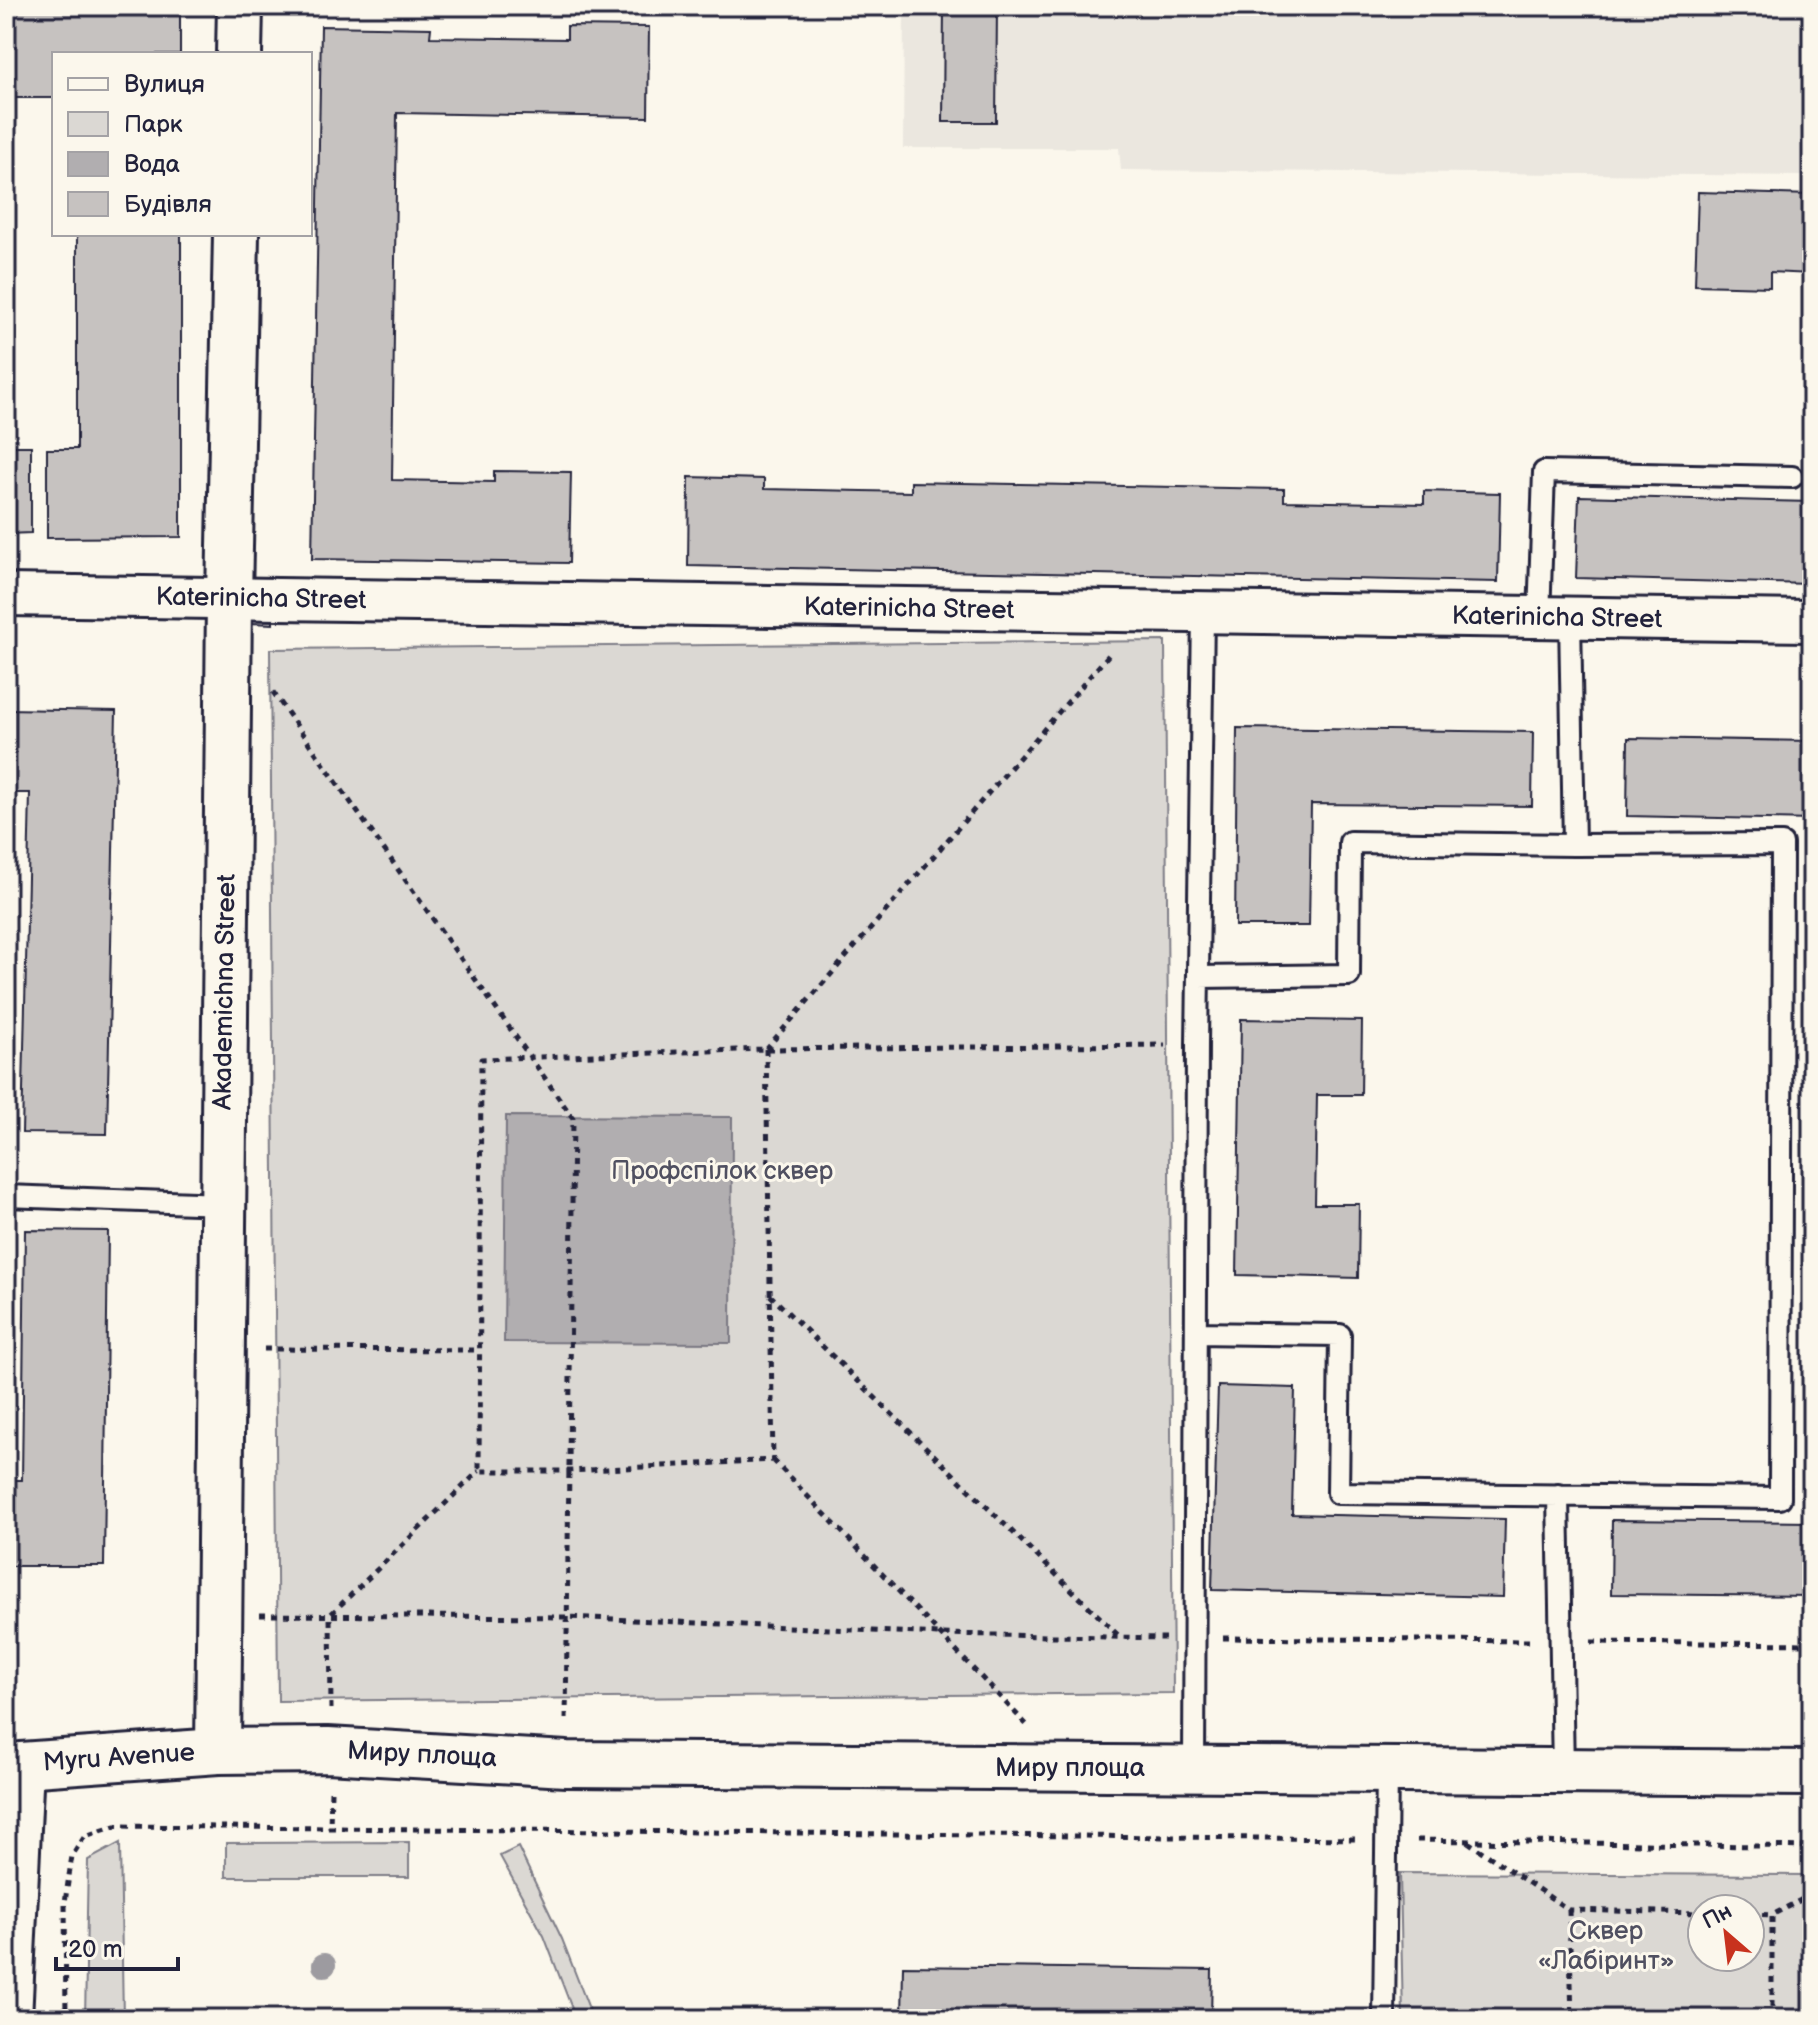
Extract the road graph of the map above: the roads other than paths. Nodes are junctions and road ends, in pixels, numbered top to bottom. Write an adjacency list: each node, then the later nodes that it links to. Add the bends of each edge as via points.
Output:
1 (240, 6): 2 (street)
2 (239, 52)
3 (236, 236): 6 (street, Akademichna Street)
4 (1792, 477): 8 (lane, via 1544,472)
5 (6, 595): 6 (street, Katerinicha Street)
6 (229, 599): 7 (street, Katerinicha Street); 13 (street, Akademichna Street)
7 (1203, 613): 8 (street, Katerinicha Street); 11 (lane)
8 (1554, 618): 9 (street, Katerinicha Street); 10 (lane)
9 (1812, 621)
10 (1574, 845): 11 (lane, via 1350,842 1349,975); 15 (lane, via 1782,844 1780,1498)
11 (1198, 977): 14 (lane)
12 (6, 1196): 13 (lane)
13 (222, 1204): 17 (street, Akademichna Street)
14 (1196, 1333): 15 (lane, via 1340,1335 1338,1493); 19 (lane)
15 (1558, 1495): 21 (lane)
16 (330, 1750): 17 (street, Myru Avenue); 19 (street, Миру площа, via 566,1764)
17 (218, 1751): 18 (street, Myru Avenue)
18 (13, 1764): 23 (street, Myru Avenue)
19 (1194, 1769): 20 (street, Миру площа)
20 (1387, 1770): 21 (street, Миру площа); 24 (lane)
21 (1563, 1771): 22 (street, Миру площа)
22 (1812, 1773)
23 (9, 2019)
24 (1384, 2019)

